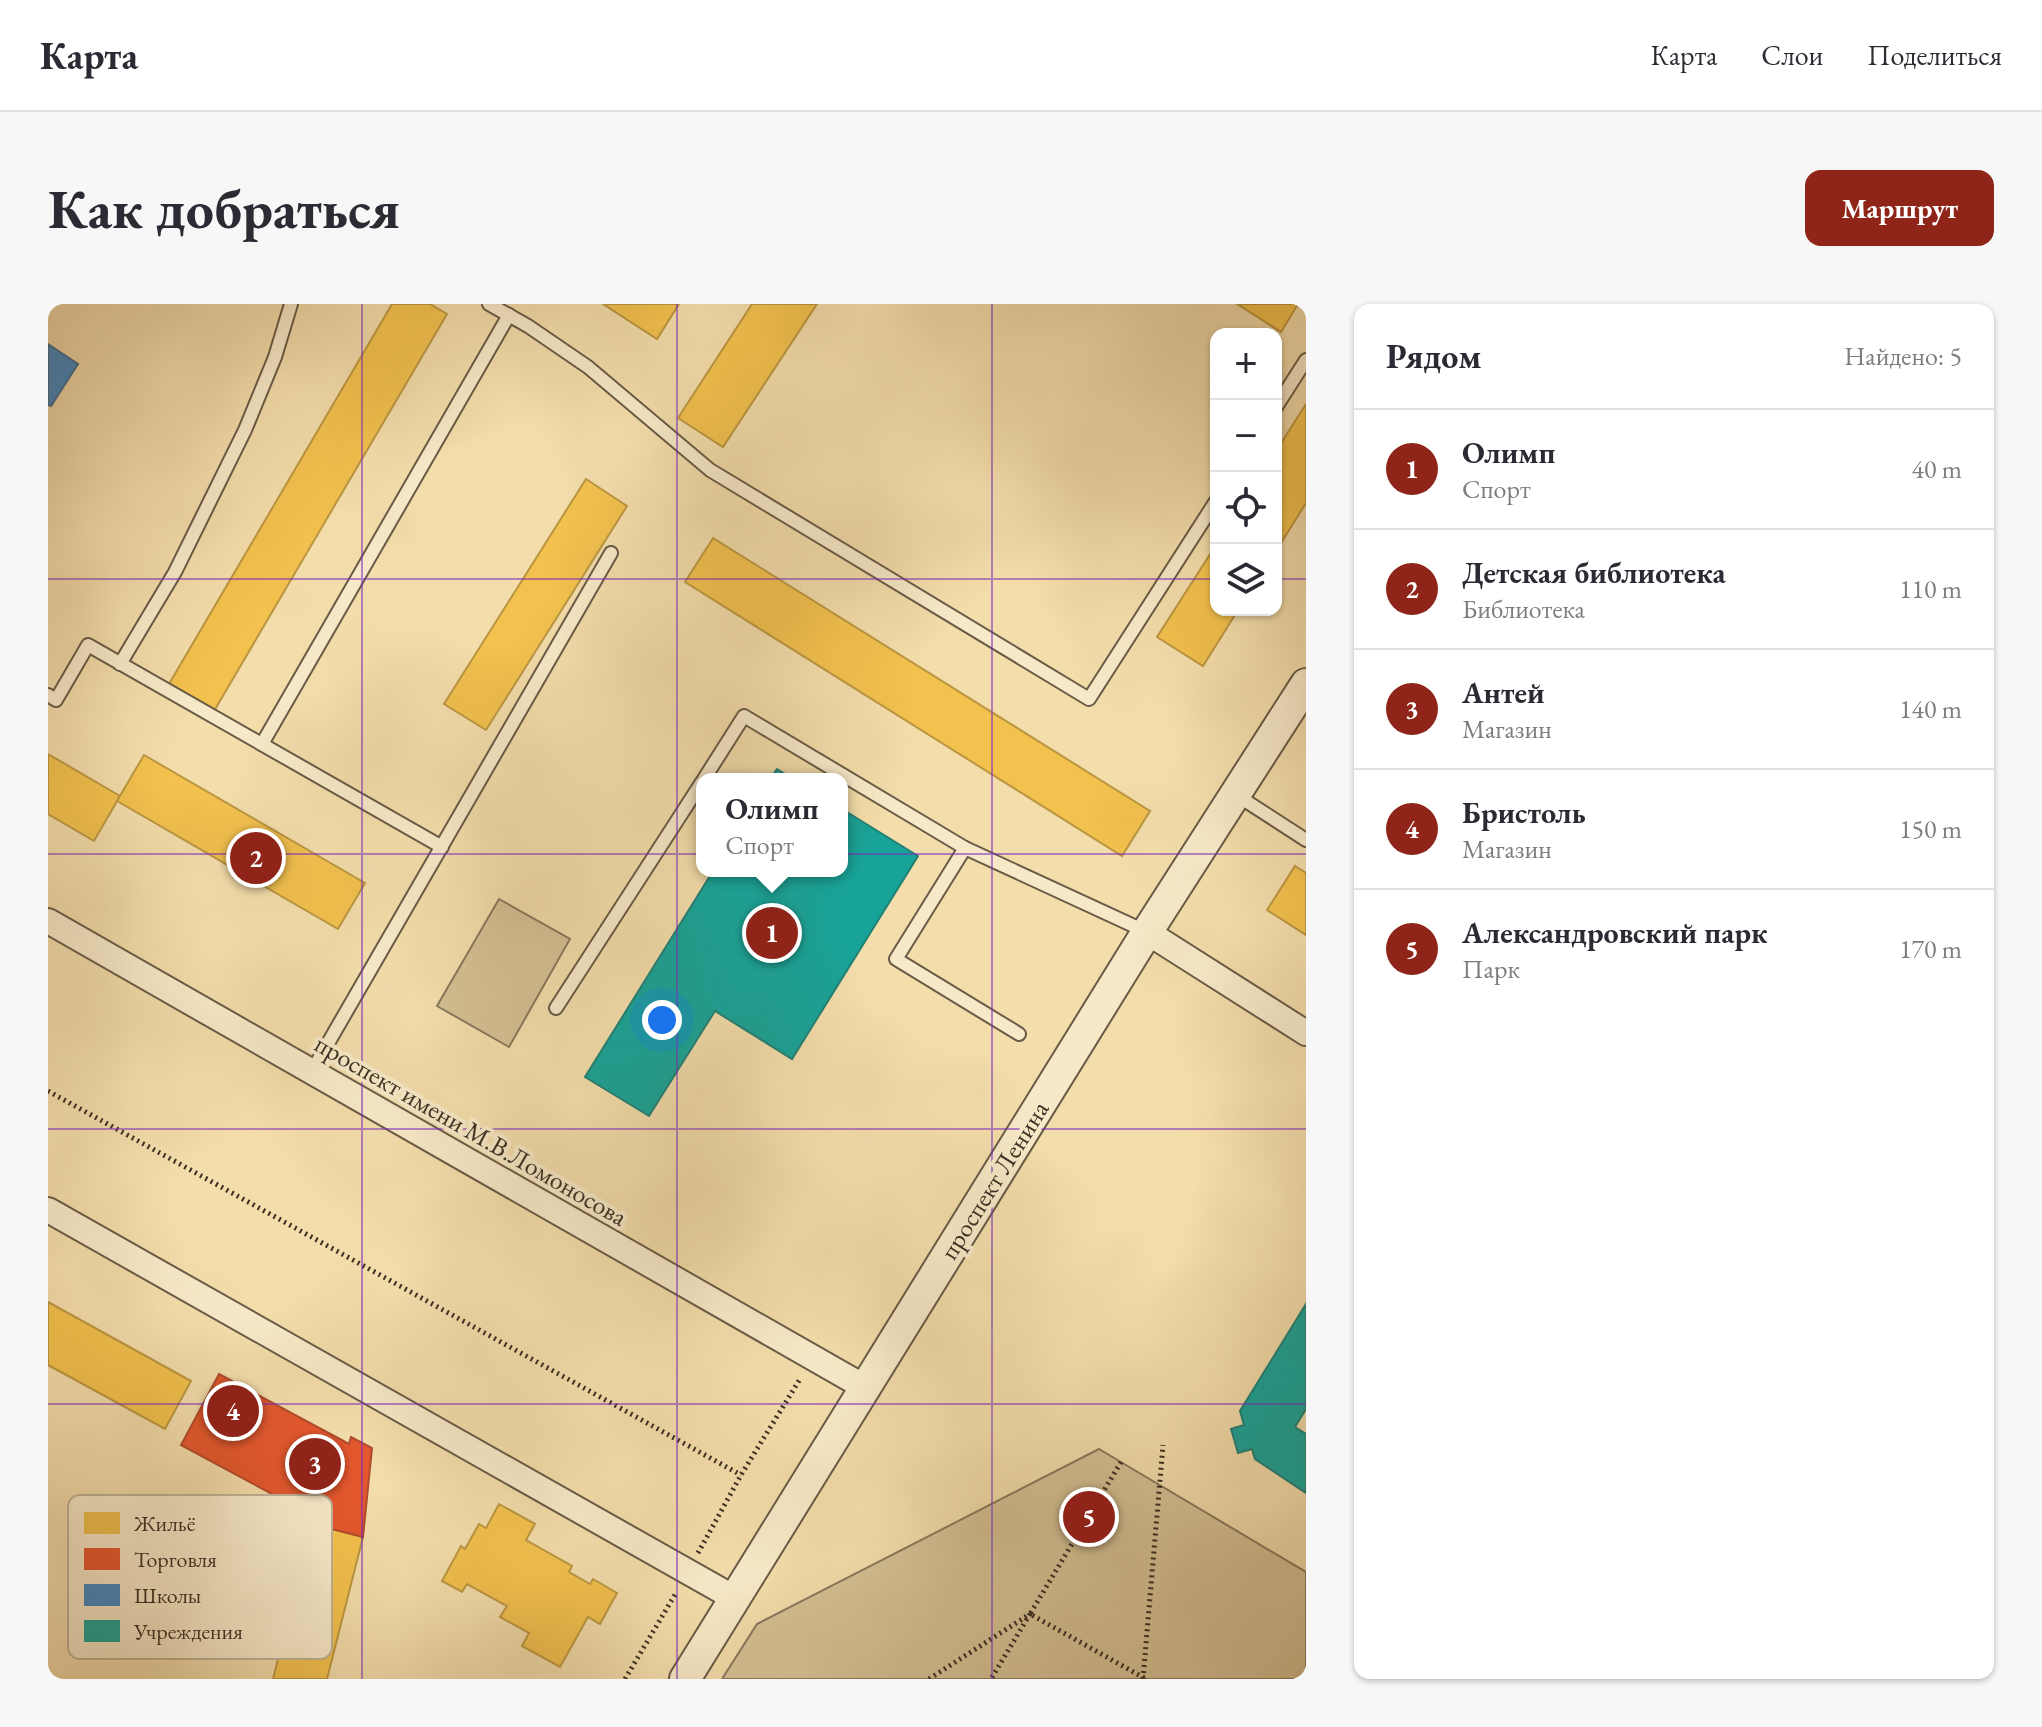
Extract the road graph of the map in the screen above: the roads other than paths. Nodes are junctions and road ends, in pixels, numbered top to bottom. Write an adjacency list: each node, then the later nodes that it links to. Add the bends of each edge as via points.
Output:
1 (291, 304): 8 (lane, via 245,430 175,572)
2 (489, 304): 3 (lane)
3 (509, 315): 6 (lane, via 588,367 710,470 1089,699); 11 (lane)
4 (1306, 360): 5 (lane)
5 (1280, 400)
6 (1210, 510)
7 (611, 553): 18 (lane)
8 (120, 664): 10 (lane, via 88,645 56,700); 11 (lane)
9 (1306, 684): 16 (street, проспект Ленина)
10 (48, 695)
11 (262, 744): 18 (lane)
12 (707, 773): 13 (lane, via 744,716)
13 (839, 773)
14 (848, 778): 19 (lane)
15 (696, 791): 22 (lane)
16 (1235, 794): 17 (lane); 21 (street, проспект Ленина)
17 (1306, 840)
18 (442, 847): 25 (lane)
19 (965, 848): 21 (lane); 24 (lane, via 896,959)
20 (48, 921): 25 (street, проспект имени М.В.Ломоносова)
21 (1147, 932): 23 (street); 27 (street, проспект Ленина)
22 (556, 1008)
23 (1306, 1033)
24 (1019, 1034)
25 (312, 1071): 27 (street, проспект имени М.В.Ломоносова)
26 (48, 1210): 28 (street)
27 (866, 1388): 28 (street, проспект Ленина)
28 (736, 1599): 29 (street, проспект Ленина)
29 (685, 1679)

